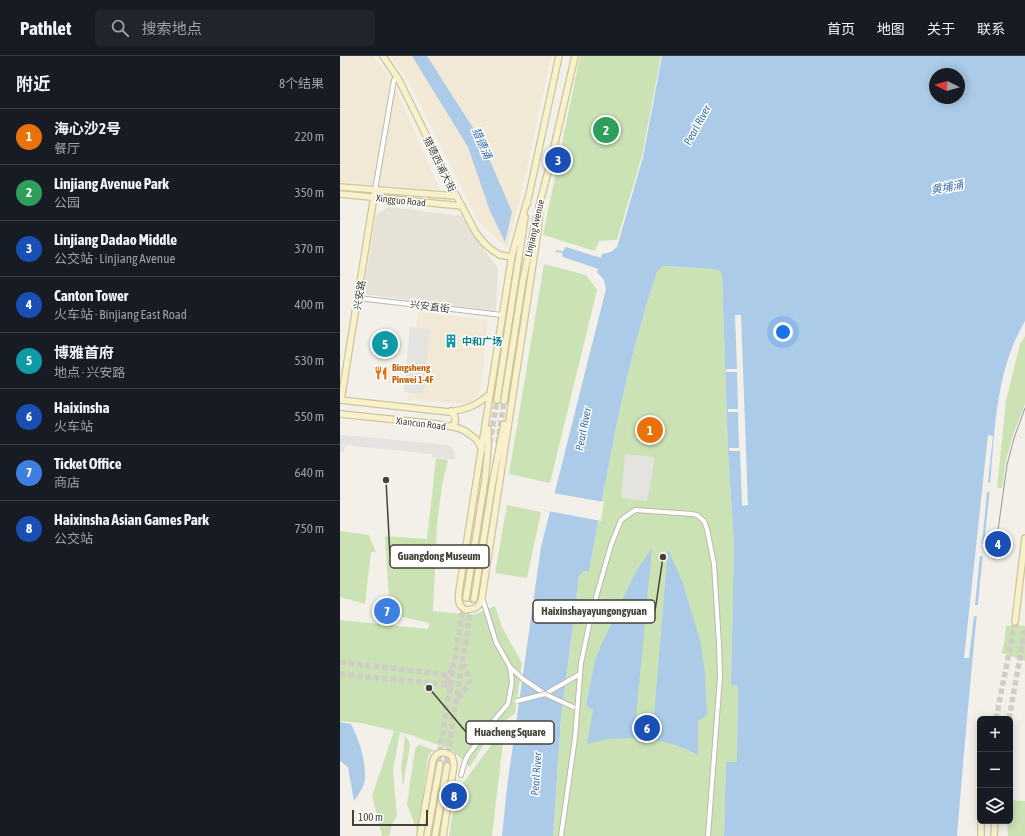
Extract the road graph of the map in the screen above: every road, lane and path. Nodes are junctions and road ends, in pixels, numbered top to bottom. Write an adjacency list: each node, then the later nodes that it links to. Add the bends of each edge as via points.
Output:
1 (383, 56): 4 (main road, 猎德西浦大街)
2 (559, 56): 10 (main road, Linjiang Avenue)
3 (575, 56): 11 (main road, Linjiang Avenue)
4 (398, 77): 6 (street, via 394,80); 8 (main road, 猎德西浦大街)
5 (340, 187): 6 (main road, Xingguo Road)
6 (375, 190): 8 (main road, Xingguo Road); 9 (main road, 兴安路)
7 (340, 194): 9 (main road, Xingguo Road)
8 (456, 196): 12 (main road, 猎德西浦大街)
9 (374, 198): 12 (main road, Xingguo Road); 14 (main road, 兴安路)
10 (527, 201): 13 (main road); 18 (main road, Linjiang Avenue)
11 (540, 204): 19 (main road, Linjiang Avenue, via 528,251); 20 (main road)
12 (462, 206): 13 (main road, 猎德西浦大街, via 484,243 500,255)
13 (511, 257): 15 (main road)
14 (358, 298): 15 (street, 兴安直街); 17 (main road, 兴安路)
15 (502, 314): 16 (main road)
16 (490, 394): 21 (main road, Xiancun Road, via 475,406); 23 (main road)
17 (341, 400): 21 (main road, Xiancun Road)
18 (497, 400)
19 (504, 402)
20 (511, 403): 28 (main road); 30 (main road, via 492,480)
21 (451, 411): 24 (main road, via 456,420 454,425)
22 (340, 414): 24 (main road, Xiancun Road)
23 (487, 414): 25 (main road); 26 (main road)
24 (450, 426): 25 (main road, Xiancun Road, via 465,431 476,440)
25 (482, 450): 26 (main road, Xiancun Road); 28 (main road, via 459,602 462,608 471,610 478,606)
26 (487, 459): 29 (main road)
27 (1025, 538): 31 (main road)
28 (482, 597): 32 (street, via 496,642)
29 (466, 598)
30 (474, 599)
31 (1014, 622)
32 (510, 667): 34 (street); 35 (street, via 512,682)
33 (577, 675): 34 (street); 36 (street); 47 (street, via 592,611 621,520 635,510 697,515 704,521 707,529 714,564 720,676)
34 (545, 694): 35 (street, bridge); 36 (street, bridge)
35 (508, 704): 39 (street, via 468,755)
36 (574, 708): 46 (street, via 575,738)
37 (440, 764): 43 (main road)
38 (447, 766): 44 (main road)
39 (461, 775)
40 (981, 824): 48 (main road)
41 (995, 824): 49 (main road)
42 (420, 836): 45 (main road, via 433,760 437,754 443,752 452,756 454,765)
43 (427, 836)
44 (435, 836)
45 (443, 836)
46 (561, 836)
47 (708, 836)
48 (981, 836)
49 (994, 836)

